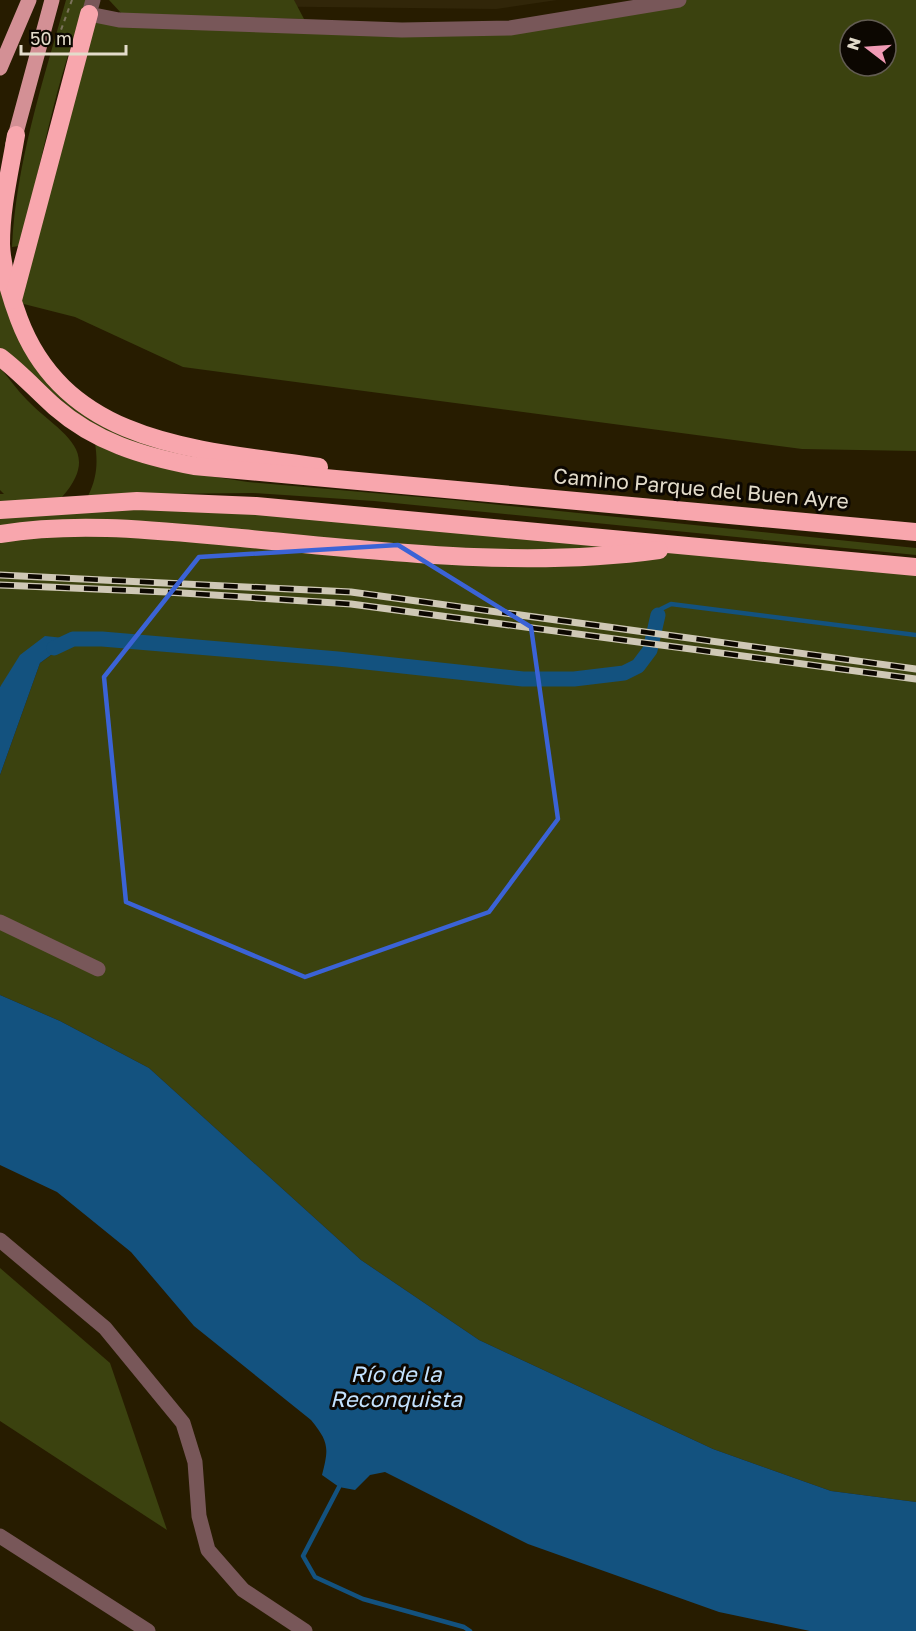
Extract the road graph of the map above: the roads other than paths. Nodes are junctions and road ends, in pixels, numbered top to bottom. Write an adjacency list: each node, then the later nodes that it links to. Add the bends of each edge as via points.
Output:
1 (29, 0): 5 (main road)
2 (52, 0): 6 (main road)
3 (679, 0): 4 (street, via 510,28 402,30 119,20)
4 (91, 7): 8 (highway)
5 (1, 66)
6 (16, 135): 7 (main road); 8 (highway, via 1,243)
7 (0, 181)
8 (12, 302): 10 (highway, via 38,357 55,380 81,403 125,429 193,448)
9 (0, 357): 10 (highway, via 85,429 138,453 224,470)
10 (482, 491): 12 (highway, Camino Parque del Buen Ayre)
11 (0, 510): 14 (highway, via 137,501 256,506)
12 (916, 532)
13 (0, 534): 14 (highway, via 106,528 416,554 606,557)
14 (690, 546): 15 (highway)
15 (916, 567)
16 (0, 922): 17 (street)
17 (98, 969)
18 (0, 1240): 21 (street, via 105,1328 183,1423 195,1462 199,1516 208,1550 243,1590)
19 (0, 1536): 20 (street)
20 (148, 1631)
21 (305, 1631)

